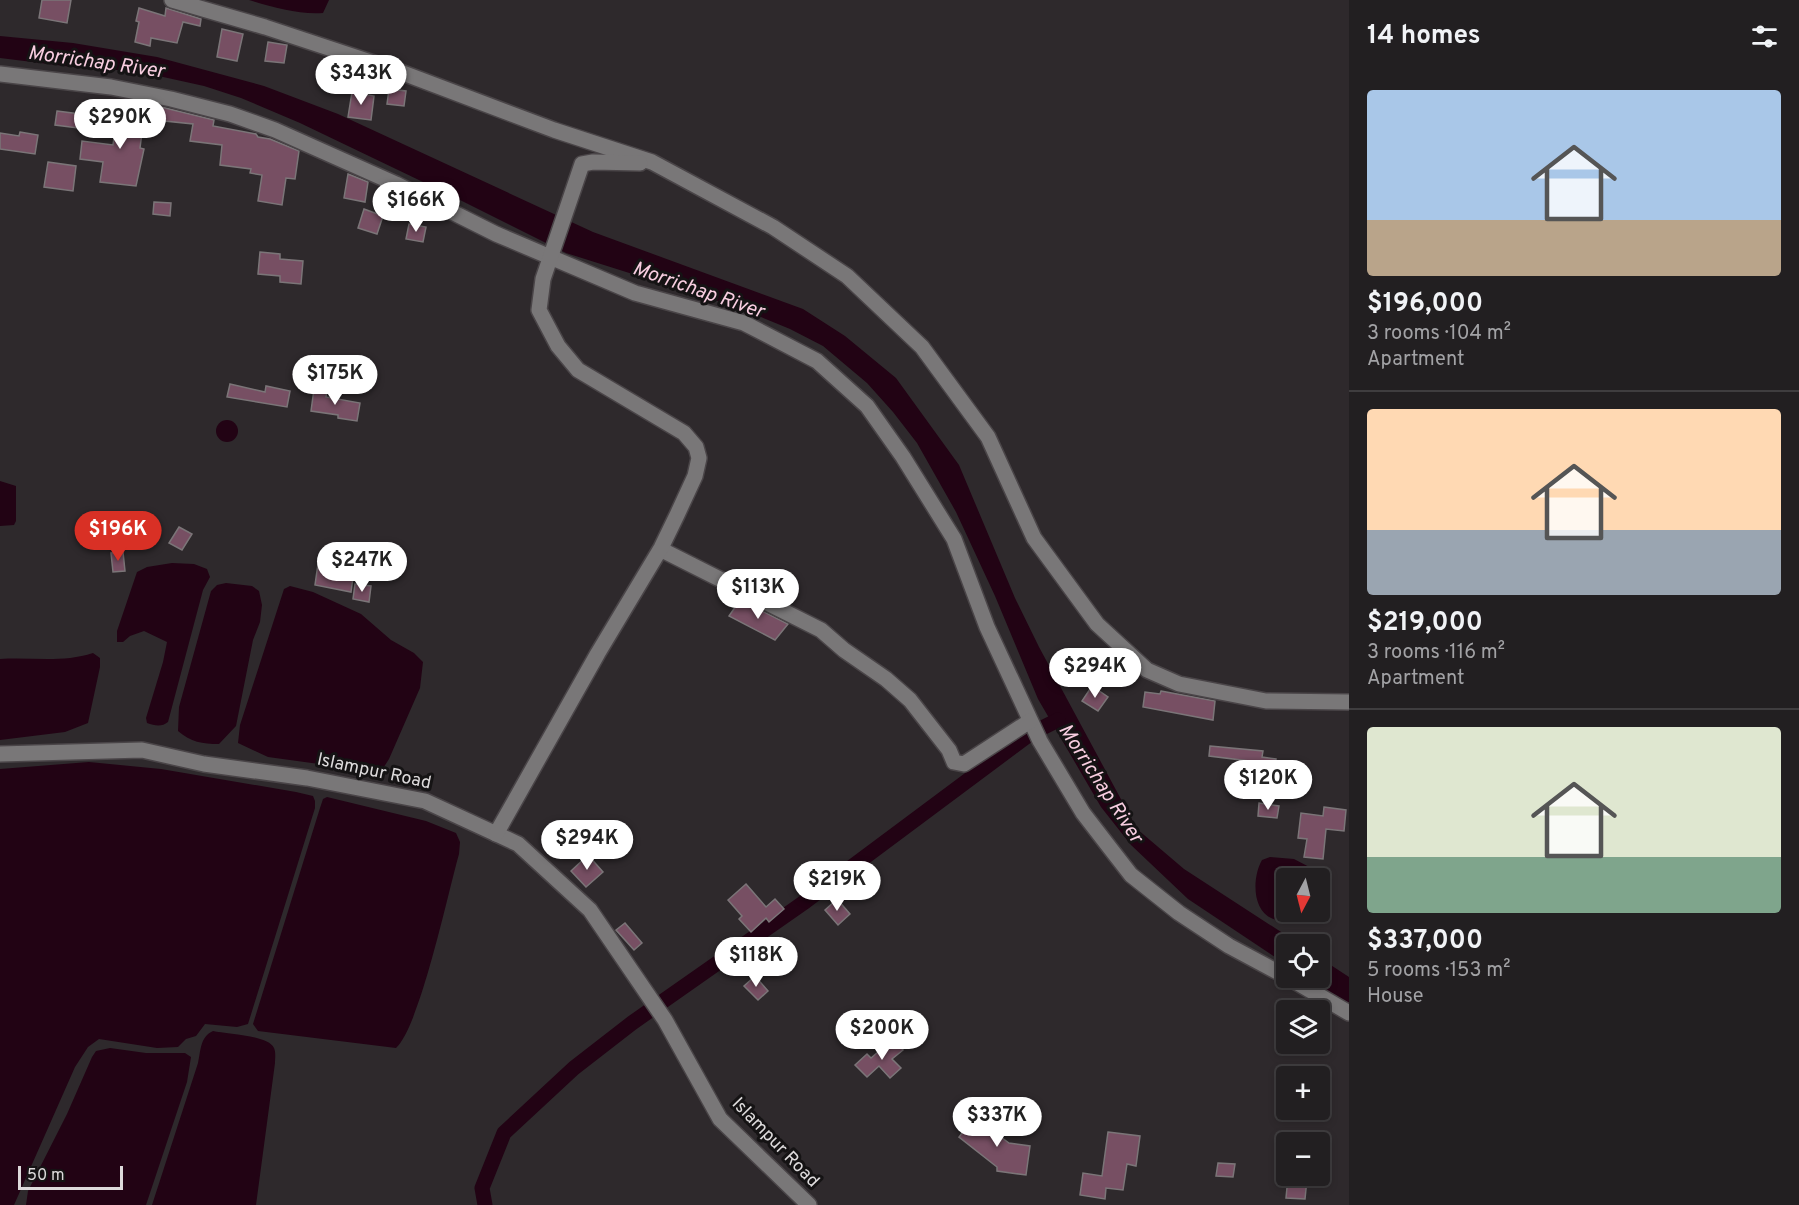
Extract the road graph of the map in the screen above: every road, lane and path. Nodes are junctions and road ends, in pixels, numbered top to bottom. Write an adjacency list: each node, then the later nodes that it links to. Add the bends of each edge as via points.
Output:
1 (172, 0): 3 (street, via 394,70)
2 (0, 74): 4 (street, via 111,87 230,114 275,130)
3 (652, 162): 4 (street, via 582,164); 6 (street, via 774,227 847,276 922,347 988,437 1034,538 1097,624 1147,670 1179,684 1255,699)
4 (552, 257): 7 (street, via 635,293 744,323 817,361 867,406 954,539 987,627); 9 (street, via 541,286 539,310 558,346 578,370 684,433 696,447 699,458 695,476 661,548)
5 (666, 552): 7 (street, via 821,630 910,700 954,762 964,764)
6 (1349, 702)
7 (1030, 721): 10 (street, via 1083,813 1131,875 1229,946)
8 (0, 754): 9 (street, Islampur Road, via 142,750 425,801)
9 (496, 834): 13 (street, Islampur Road, via 518,844 590,910 665,1020 720,1119)
10 (1276, 971)
11 (1305, 988): 12 (street)
12 (1349, 1013)
13 (808, 1205)

